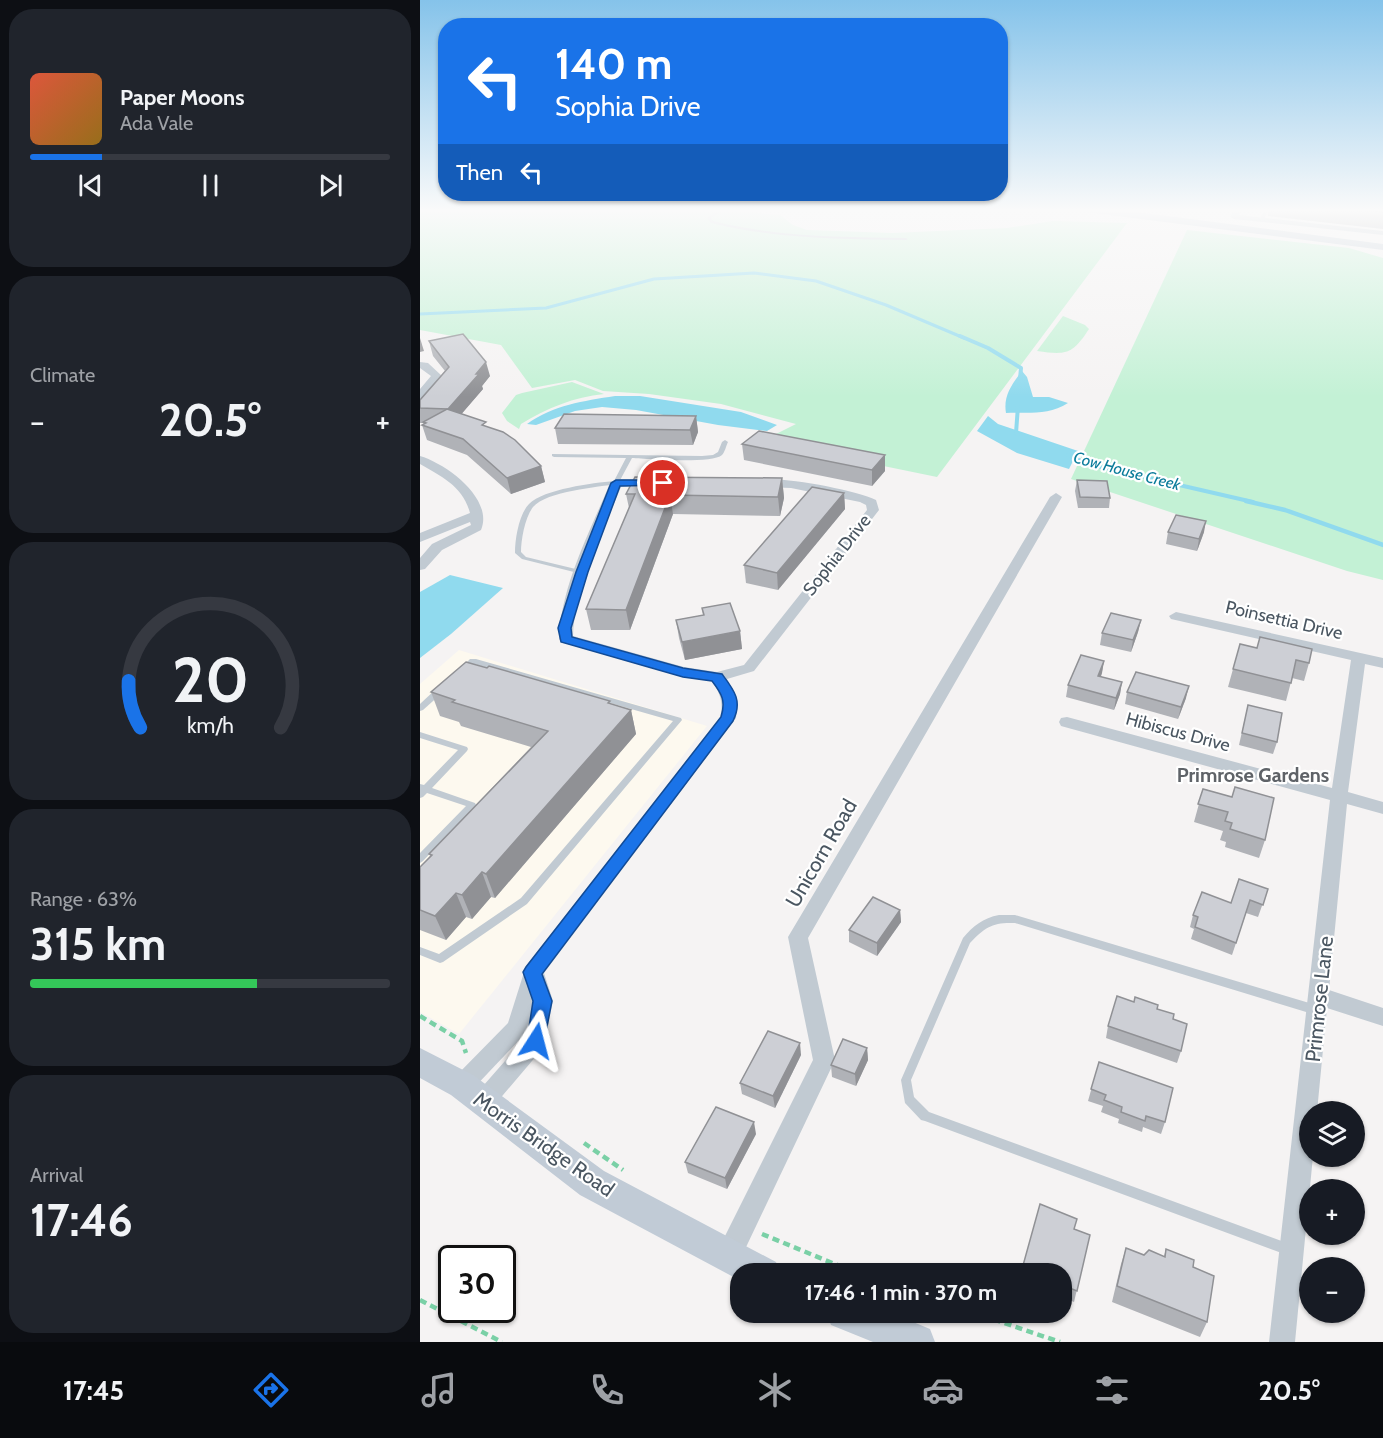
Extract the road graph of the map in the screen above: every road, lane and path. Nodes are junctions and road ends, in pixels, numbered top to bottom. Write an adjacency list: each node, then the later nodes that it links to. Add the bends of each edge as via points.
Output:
1 (420, 365): 2 (street, via 436,376)
2 (420, 396)
3 (725, 442): 5 (lane, via 721,453 714,457)
4 (554, 455): 5 (lane)
5 (630, 456): 7 (lane)
6 (420, 459): 11 (street, via 468,489)
7 (616, 483): 8 (street); 15 (street, Sophia Drive); 15 (lane, via 586,486 541,500 527,510 518,553 524,558)
8 (663, 483)
9 (746, 483): 20 (street, Sophia Drive, via 781,483 864,499 872,503 873,510 749,668)
10 (1056, 497): 40 (street, Unicorn Road, via 798,937 824,1060)
11 (478, 514): 12 (street); 13 (street, via 477,527)
12 (421, 536): 13 (street)
13 (437, 546): 14 (street)
14 (420, 566)
15 (582, 572): 20 (street, Sophia Drive, via 564,628 566,639 683,672)
16 (1176, 616): 17 (street, Poinsettia Drive)
17 (1359, 657): 18 (street, Poinsettia Drive); 26 (street, Primrose Lane)
18 (1383, 663)
19 (456, 677): 29 (lane, via 473,661 678,720 524,901 440,960)
20 (717, 677): 35 (street, via 730,695 728,718 532,972 543,1001 536,1041)
21 (447, 685): 22 (lane)
22 (420, 708)
23 (1067, 722): 26 (street, Hibiscus Drive)
24 (420, 735): 25 (lane, via 464,749)
25 (422, 790): 28 (lane, via 472,805)
26 (1339, 796): 27 (street, Hibiscus Drive); 30 (street, Primrose Lane)
27 (1383, 808)
28 (420, 860)
29 (420, 951)
30 (1318, 1004): 32 (street); 39 (street, Primrose Lane); 39 (lane, via 1015,919 997,918 978,928 966,941 906,1080 909,1099 925,1116)
31 (420, 1016): 33 (path, via 462,1041)
32 (1383, 1017)
33 (466, 1053)
34 (420, 1062): 35 (street, Morris Bridge Road)
35 (473, 1093): 40 (street, Morris Bridge Road, via 592,1183)
36 (574, 1137): 37 (path)
37 (632, 1176)
38 (770, 1236): 42 (path)
39 (1292, 1251): 49 (street, Primrose Lane)
40 (729, 1255): 41 (street, Morris Bridge Road)
41 (744, 1263)
42 (833, 1263)
43 (420, 1300): 46 (path)
44 (871, 1323): 47 (street)
45 (1004, 1323): 48 (path)
46 (502, 1342)
47 (917, 1342)
48 (1060, 1342)
49 (1282, 1342)

